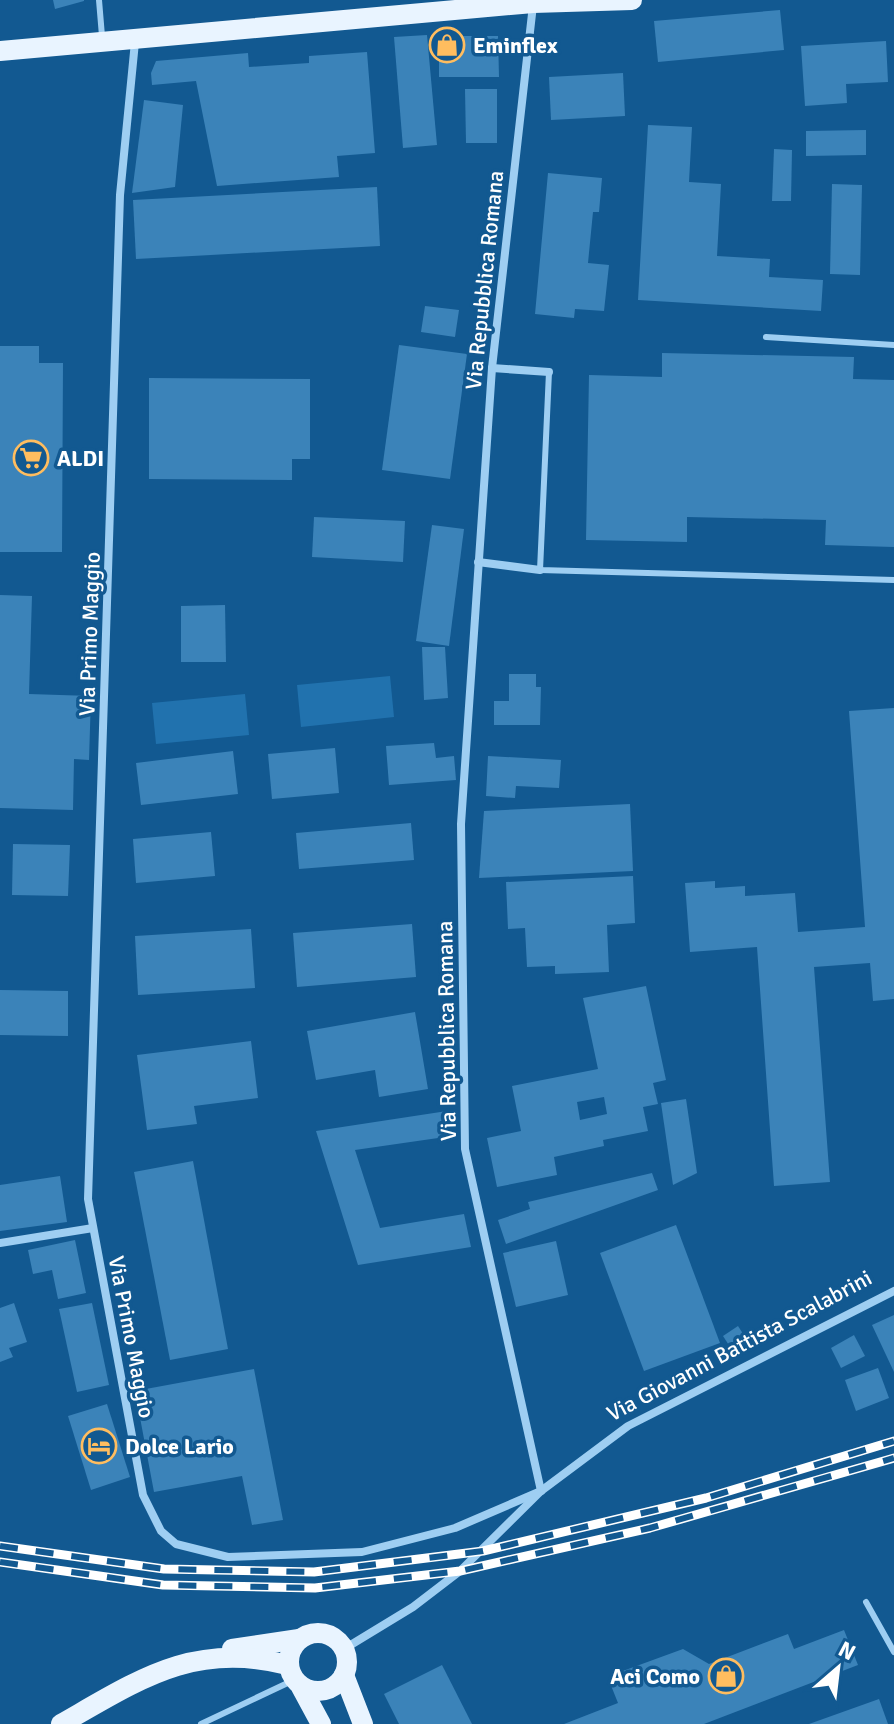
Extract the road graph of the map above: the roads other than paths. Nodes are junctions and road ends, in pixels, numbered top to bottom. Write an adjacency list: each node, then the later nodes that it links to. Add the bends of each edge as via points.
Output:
1 (99, 0): 5 (lane)
2 (632, 0): 3 (main road)
3 (533, 2): 4 (main road); 9 (street, Via Repubblica Romana)
4 (135, 42): 5 (main road); 14 (street, Via Primo Maggio, via 120,195 88,1199)
5 (103, 44): 6 (main road)
6 (0, 51)
7 (766, 337): 8 (lane)
8 (894, 345)
9 (492, 368): 10 (street); 11 (street, Via Repubblica Romana)
10 (549, 372): 12 (lane)
11 (478, 562): 12 (street); 17 (street, Via Repubblica Romana, via 461,824 465,1149)
12 (540, 570): 13 (lane)
13 (894, 580)
14 (93, 1228): 15 (street, Via Primo Maggio); 17 (street, Via Primo Maggio, via 143,1495 161,1531 176,1544 228,1557 362,1552 455,1528)
15 (0, 1243)
16 (894, 1291): 17 (street, Via Giovanni Battista Scalabrini, via 628,1426)
17 (541, 1491): 20 (street, Via Giovanni Battista Scalabrini, via 460,1571)
18 (866, 1602): 21 (lane)
19 (299, 1639): 20 (main road, via 320,1632); 22 (main road); 24 (main road, via 289,1654)
20 (344, 1649): 23 (main road)
21 (894, 1652)
22 (190, 1660): 24 (main road, via 251,1657); 25 (main road, via 128,1685)
23 (344, 1675): 24 (main road, via 327,1690); 28 (main road)
24 (295, 1677): 26 (lane); 27 (main road)
25 (61, 1724)
26 (201, 1724)
27 (321, 1724)
28 (363, 1724)

